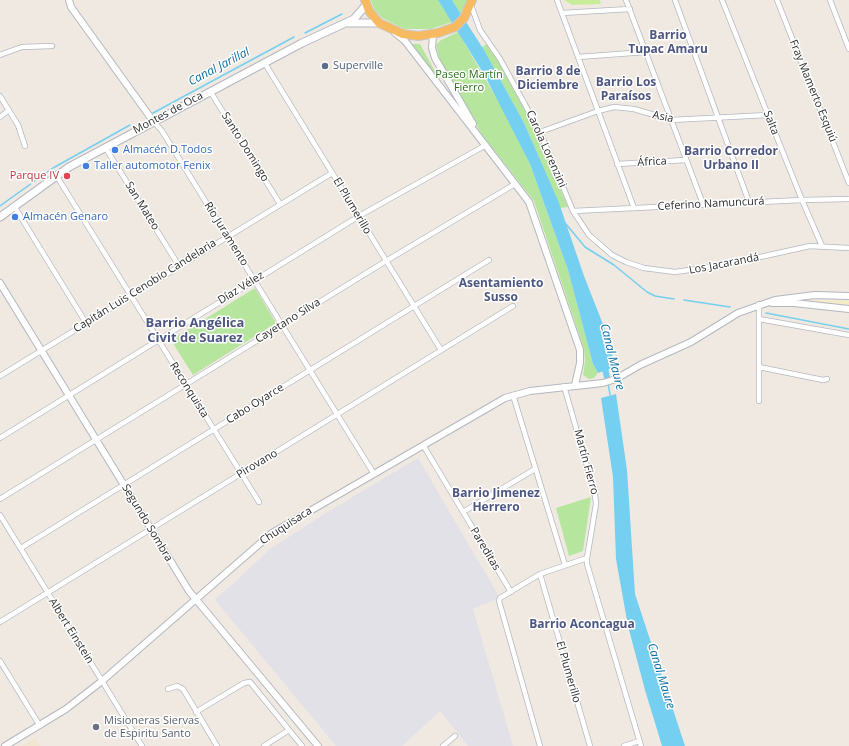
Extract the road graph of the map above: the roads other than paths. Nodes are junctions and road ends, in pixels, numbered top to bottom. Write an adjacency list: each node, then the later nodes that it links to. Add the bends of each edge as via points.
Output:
1 (69, 0): 30 (street, Río Juramento)
2 (557, 0): 11 (street)
3 (626, 0): 10 (street)
4 (675, 0): 28 (street)
5 (722, 0): 26 (street, Salta)
6 (777, 0): 39 (street, Fray Mamerto Esquiú)
7 (830, 0): 17 (street)
8 (365, 1): 12 (highway, via 372,17); 13 (main road, Montes de Oca, via 357,17)
9 (472, 2): 15 (highway, via 464,18 455,27); 31 (street, Carola Lorenzini, via 480,30 497,53)
10 (630, 9): 11 (street); 18 (street)
11 (562, 13): 20 (street)
12 (379, 23): 13 (main road, Montes de Oca); 14 (highway)
13 (344, 24): 21 (main road, Montes de Oca)
14 (392, 30): 15 (highway, via 410,36); 32 (street, via 406,41)
15 (433, 35): 32 (street, via 432,48 442,72)
16 (52, 46): 19 (street, via 22,47)
17 (849, 49)
18 (646, 52): 20 (street); 29 (street)
19 (0, 55)
20 (578, 57): 25 (street)
21 (264, 62): 22 (main road, Montes de Oca); 37 (street, El Plumerillo)
22 (210, 91): 30 (main road, Montes de Oca); 44 (street, Santo Domingo)
23 (0, 96): 24 (street)
24 (10, 110): 27 (street); 33 (street)
25 (598, 111): 29 (street, Asia, via 623,107); 31 (street, Asia); 36 (street)
26 (768, 115): 28 (street, Asia); 42 (street, Salta)
27 (0, 117)
28 (718, 118): 29 (street, Asia); 43 (street)
29 (671, 120): 35 (street)
30 (153, 121): 34 (main road, Montes de Oca); 51 (street, Río Juramento, via 162,131)
31 (540, 132): 48 (street, Carola Lorenzini)
32 (486, 145): 40 (street); 49 (street, Díaz Vélez)
33 (25, 146)
34 (105, 147): 38 (main road, Montes de Oca); 56 (street, San Mateo)
35 (686, 160): 36 (street, África); 45 (street)
36 (617, 164): 47 (street)
37 (332, 173): 44 (street, Capitán Luis Cenobio Candelaria); 49 (street, El Plumerillo)
38 (56, 175): 46 (main road, Montes de Oca); 59 (street, Reconquista)
39 (849, 183)
40 (515, 184): 55 (street, Cayetano Silva); 77 (street, via 533,211 576,337 580,358)
41 (849, 199): 42 (street, Ceferino Namuncurá)
42 (802, 200): 43 (street, Ceferino Namuncurá); 52 (street, Salta)
43 (749, 202): 45 (street, Ceferino Namuncurá)
44 (280, 204): 51 (street, Capitán Luis Cenobio Candelaria)
45 (703, 204): 47 (street, Ceferino Namuncurá)
46 (14, 206): 50 (main road, Montes de Oca); 66 (street)
47 (634, 208): 48 (street, Ceferino Namuncurá)
48 (573, 211): 52 (street, Los Jacarandá, via 589,235 612,255 644,268 692,271 810,246)
49 (358, 216): 55 (street, El Plumerillo); 57 (street, Díaz Vélez)
50 (0, 217)
51 (227, 236): 56 (street, Capitán Luis Cenobio Candelaria); 57 (street, Río Juramento)
52 (822, 246): 53 (street, Los Jacarandá)
53 (849, 248)
54 (489, 260): 62 (street, Cabo Oyarce)
55 (386, 261): 62 (street, El Plumerillo); 67 (street, Cayetano Silva)
56 (179, 266): 59 (street, Capitán Luis Cenobio Candelaria)
57 (254, 280): 67 (street, Río Juramento); 69 (street, Díaz Vélez)
58 (0, 282): 70 (street, Segundo Sombra)
59 (131, 296): 66 (street, Capitán Luis Cenobio Candelaria); 69 (street, Reconquista)
60 (849, 296): 61 (street, via 798,296)
61 (762, 304): 64 (street, via 794,303); 65 (street); 77 (street, Chuquisaca, via 731,316 678,349 640,365 620,378 608,382)
62 (414, 306): 71 (street, El Plumerillo); 73 (street, Cabo Oyarce)
63 (513, 306): 71 (street, Pirovano)
64 (849, 309)
65 (759, 319): 68 (street); 72 (street)
66 (86, 323): 70 (street, Capitán Luis Cenobio Candelaria)
67 (282, 325): 73 (street, Río Juramento); 76 (street, Cayetano Silva)
68 (849, 335)
69 (158, 340): 76 (street, Reconquista); 79 (street, Díaz Vélez)
70 (41, 350): 74 (street, Capitán Luis Cenobio Candelaria); 79 (street, Segundo Sombra)
71 (441, 350): 82 (street, Pirovano)
72 (759, 367): 75 (street); 81 (street)
73 (309, 370): 82 (street, Río Juramento); 83 (street, Cabo Oyarce)
74 (0, 376)
75 (827, 379)
76 (185, 385): 83 (street, Reconquista); 85 (street, Cayetano Silva)
77 (575, 385): 78 (street, Chuquisaca)
78 (564, 386): 80 (street, Chuquisaca); 97 (street, Martín Fierro, via 595,494 596,504)
79 (69, 395): 84 (street, Díaz Vélez); 85 (street, Segundo Sombra)
80 (513, 395): 86 (street, Chuquisaca); 87 (street)
81 (759, 401)
82 (337, 414): 88 (street, Pirovano); 89 (street, Río Juramento)
83 (213, 430): 88 (street, Reconquista); 90 (street, Cabo Oyarce)
84 (0, 438)
85 (96, 440): 90 (street, Segundo Sombra); 91 (street, Cayetano Silva)
86 (423, 445): 89 (street, Chuquisaca); 93 (street, Pareditas)
87 (536, 470): 93 (street); 98 (street)
88 (240, 473): 92 (street, Reconquista); 95 (street, Pirovano)
89 (374, 474): 102 (street, Chuquisaca, via 272,533)
90 (124, 484): 95 (street, Segundo Sombra); 96 (street, Cabo Oyarce)
91 (0, 499)
92 (259, 502)
93 (464, 512): 101 (street, Pareditas)
94 (0, 515): 96 (street, Albert Einstein)
95 (151, 529): 100 (street, Pirovano); 102 (street, Segundo Sombra)
96 (20, 548): 100 (street, Albert Einstein)
97 (587, 558): 98 (street); 111 (street, Martín Fierro)
98 (565, 565): 99 (street)
99 (540, 574): 101 (street); 120 (street, El Plumerillo)
100 (47, 592): 103 (street, Pirovano); 105 (street, Albert Einstein)
101 (511, 592): 119 (street, via 500,598 500,605)
102 (196, 601): 105 (street, Chuquisaca); 117 (street, Segundo Sombra)
103 (0, 622)
104 (0, 661): 108 (street)
105 (102, 681): 108 (street, Chuquisaca); 113 (street, Albert Einstein)
106 (168, 689): 107 (street, via 181,686)
107 (196, 712): 109 (street, via 247,682); 114 (street)
108 (40, 726): 112 (street, Chuquisaca)
109 (289, 730): 115 (street); 116 (street)
110 (455, 736): 118 (street)
111 (640, 744): 121 (street)
112 (5, 746)
113 (142, 746)
114 (217, 746)
115 (264, 746)
116 (302, 746)
117 (318, 746)
118 (443, 746)
119 (540, 746)
120 (590, 746)
121 (624, 746)

